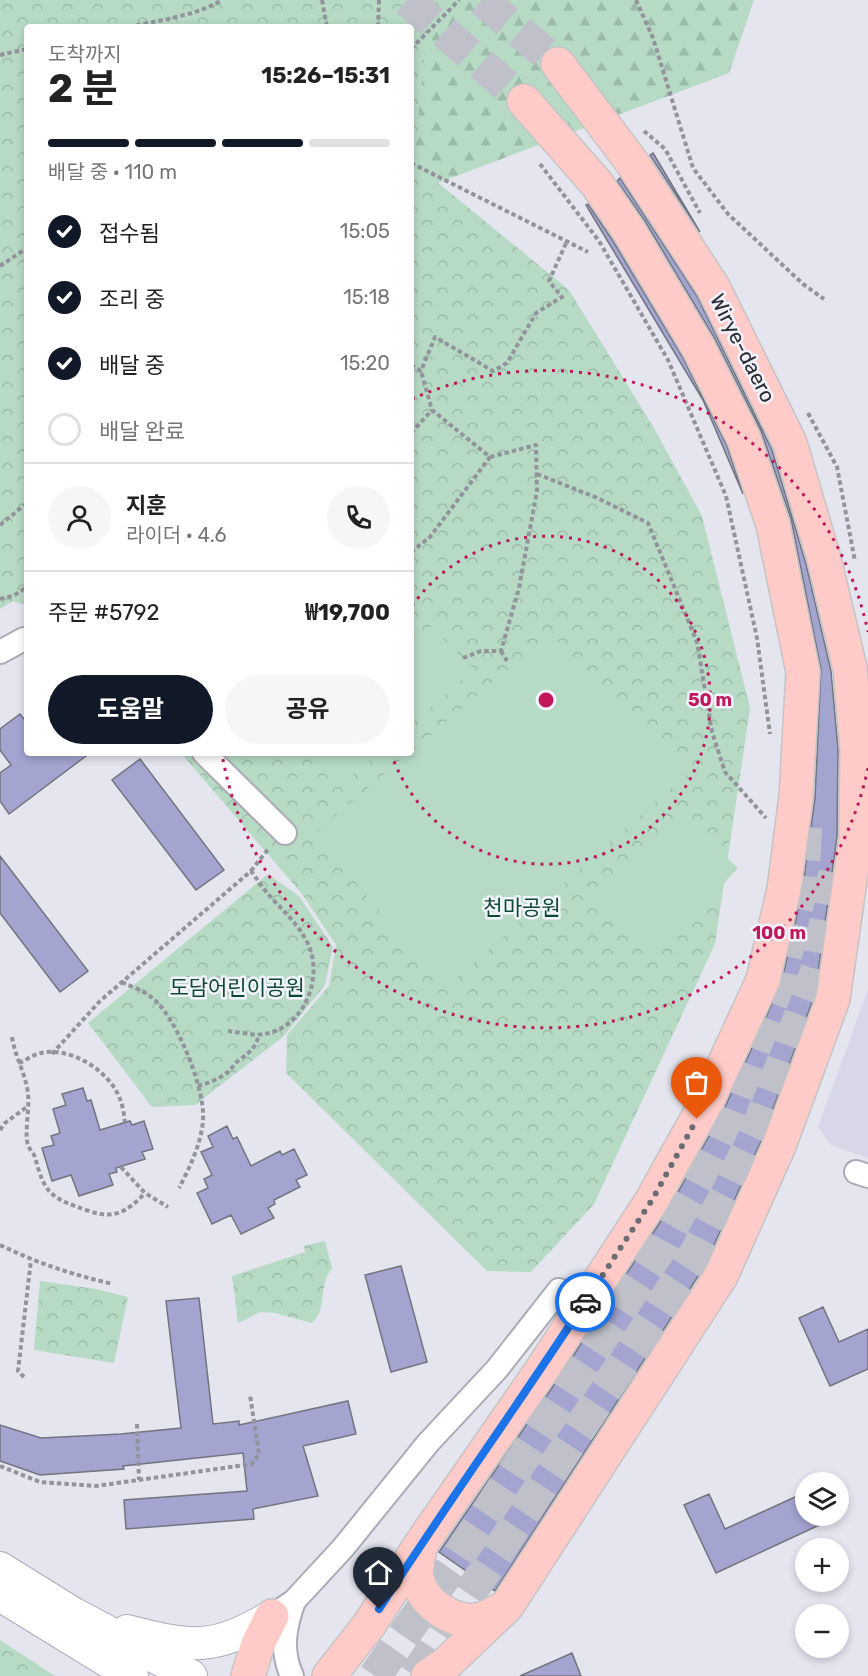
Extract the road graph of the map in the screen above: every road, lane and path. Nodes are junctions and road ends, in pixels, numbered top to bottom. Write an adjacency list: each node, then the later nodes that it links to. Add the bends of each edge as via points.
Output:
1 (222, 0): 6 (path)
2 (322, 0): 7 (path)
3 (379, 0): 8 (path)
4 (459, 0): 9 (path)
5 (636, 0): 20 (path, via 653,38 693,168 728,214)
6 (142, 24)
7 (326, 24)
8 (378, 24)
9 (414, 46)
10 (24, 50): 11 (path)
11 (0, 55)
12 (558, 64): 68 (main road, Wirye-daero, via 631,160 713,287 790,443 850,668 856,748 856,838 833,999 779,1146 721,1276)
13 (524, 101): 65 (main road, Wirye-daero, via 597,184 629,231 698,347 744,439 773,525 803,672 796,797 784,889 763,980 708,1099 652,1200)
14 (538, 161): 37 (path, via 599,241 669,360 726,496 757,638)
15 (414, 164): 16 (path)
16 (567, 241): 18 (path); 22 (path, via 549,281 562,297 536,313 507,363 493,371 435,336)
17 (24, 250): 19 (path)
18 (588, 252)
19 (0, 266)
20 (824, 299)
21 (414, 367): 22 (path)
22 (421, 371): 23 (path)
23 (432, 410): 24 (path); 25 (path)
24 (414, 430)
25 (490, 457): 26 (path, via 536,445); 29 (path, via 430,537)
26 (537, 474): 33 (path, via 519,588); 39 (path, via 648,523 697,642 712,732 725,772)
27 (24, 505): 28 (path)
28 (0, 525)
29 (414, 550)
30 (24, 589): 31 (path)
31 (0, 599)
32 (24, 641): 34 (street)
33 (501, 651): 35 (path, via 481,651); 36 (path)
34 (0, 652)
35 (463, 658)
36 (507, 661)
37 (772, 744)
38 (207, 756): 40 (street)
39 (771, 824)
40 (282, 830): 41 (path)
41 (251, 871): 42 (path); 44 (path, via 297,925 313,956 309,998 296,1018 283,1027)
42 (122, 982): 46 (path); 48 (path, via 152,997 172,1023)
43 (228, 1031): 44 (path)
44 (259, 1034): 48 (path, via 257,1044 227,1073)
45 (12, 1037): 47 (path)
46 (52, 1054): 47 (path, via 42,1053); 50 (path, via 67,1054 88,1062 111,1082)
47 (19, 1063): 49 (path)
48 (198, 1086): 53 (path, via 201,1125 192,1161)
49 (28, 1106): 51 (path); 54 (path, via 27,1144 50,1194 93,1213 117,1214)
50 (125, 1122)
51 (0, 1130)
52 (121, 1167): 54 (path)
53 (178, 1188)
54 (145, 1193): 55 (path)
55 (168, 1207)
56 (0, 1245): 57 (path)
57 (31, 1260): 58 (path); 60 (path, via 18,1371)
58 (113, 1284)
59 (559, 1290): 69 (street, via 497,1369 428,1443 343,1548)
60 (24, 1377)
61 (250, 1395): 64 (path, via 259,1454 252,1464)
62 (136, 1424): 64 (path)
63 (0, 1466): 64 (path, via 40,1482 96,1486)
64 (139, 1480)
65 (421, 1544): 68 (main road, via 417,1579 426,1596 442,1612 464,1619 481,1619); 77 (main road, Wirye-daero, via 369,1625)
66 (0, 1568): 70 (main road)
67 (0, 1595): 71 (main road)
68 (507, 1606): 72 (main road, Wirye-daero)
69 (283, 1609): 70 (main road, via 230,1638 205,1644 165,1641); 75 (main road, via 258,1644); 76 (street, via 288,1620 284,1650)
70 (74, 1614): 74 (main road)
71 (107, 1666): 73 (main road)
72 (438, 1672)
73 (132, 1676)
74 (191, 1676)
75 (248, 1676)
76 (292, 1676)
77 (329, 1676)

